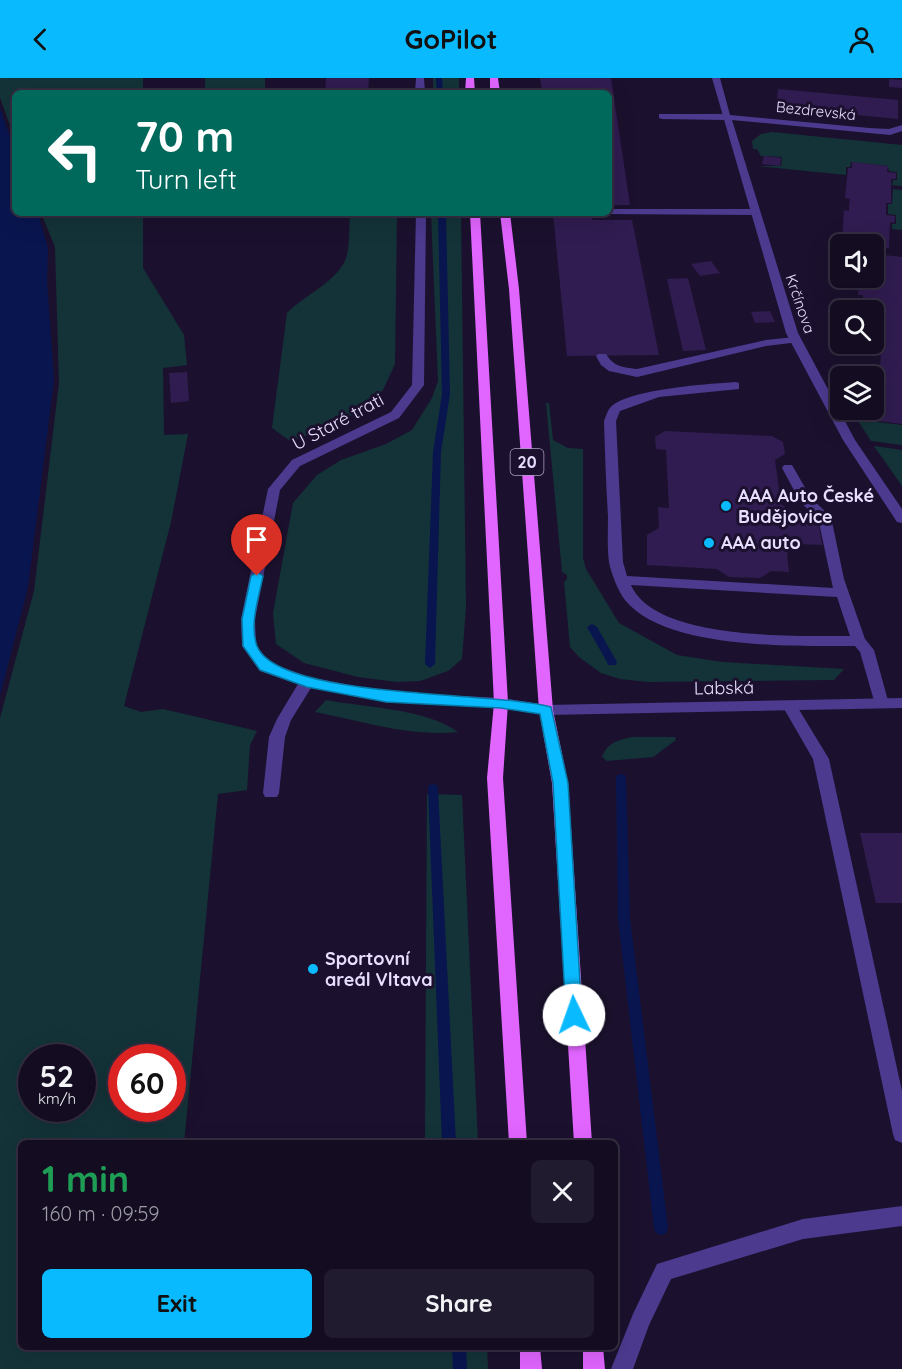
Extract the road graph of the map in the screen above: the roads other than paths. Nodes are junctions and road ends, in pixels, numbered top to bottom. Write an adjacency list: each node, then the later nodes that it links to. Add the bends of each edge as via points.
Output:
1 (716, 78): 3 (street, Krčínova)
2 (662, 116): 3 (street, Bezdrevská)
3 (726, 117): 4 (street, Bezdrevská, via 869,132); 6 (street, Krčínova)
4 (902, 128)
5 (612, 212): 6 (street)
6 (755, 212): 10 (street, Krčínova)
7 (421, 216): 18 (street, U Staré trati, via 418,385 394,415 296,463 274,489 248,619 249,646 265,667)
8 (475, 216): 19 (main road, 20)
9 (505, 216): 23 (main road, 20)
10 (795, 340): 11 (street, via 637,373 613,369); 14 (street, Krčínova, via 849,440)
11 (602, 356)
12 (735, 386): 15 (street, via 666,392 635,399 615,409 610,421 616,562)
13 (788, 468): 16 (street, via 806,500 824,517)
14 (902, 519)
15 (622, 580): 16 (street); 17 (street, via 630,597 655,616 682,627 711,634 792,641)
16 (842, 593): 17 (street)
17 (859, 641): 21 (street, via 867,650)
18 (307, 682): 19 (street, U Staré trati, via 386,697); 24 (street, via 277,737)
19 (501, 703): 23 (street, Labská); 26 (main road, 20, via 495,778)
20 (902, 703): 21 (street, Labská)
21 (882, 704): 22 (street, Labská)
22 (790, 707): 23 (street, Labská); 25 (street, via 821,759)
23 (546, 710): 27 (main road, 20, via 561,783)
24 (271, 793)
25 (902, 1134)
26 (518, 1140)
27 (583, 1140)
28 (902, 1216): 33 (street, via 803,1229 664,1271)
29 (530, 1350): 31 (main road)
30 (593, 1350): 32 (main road)
31 (531, 1369)
32 (594, 1369)
33 (622, 1369)

